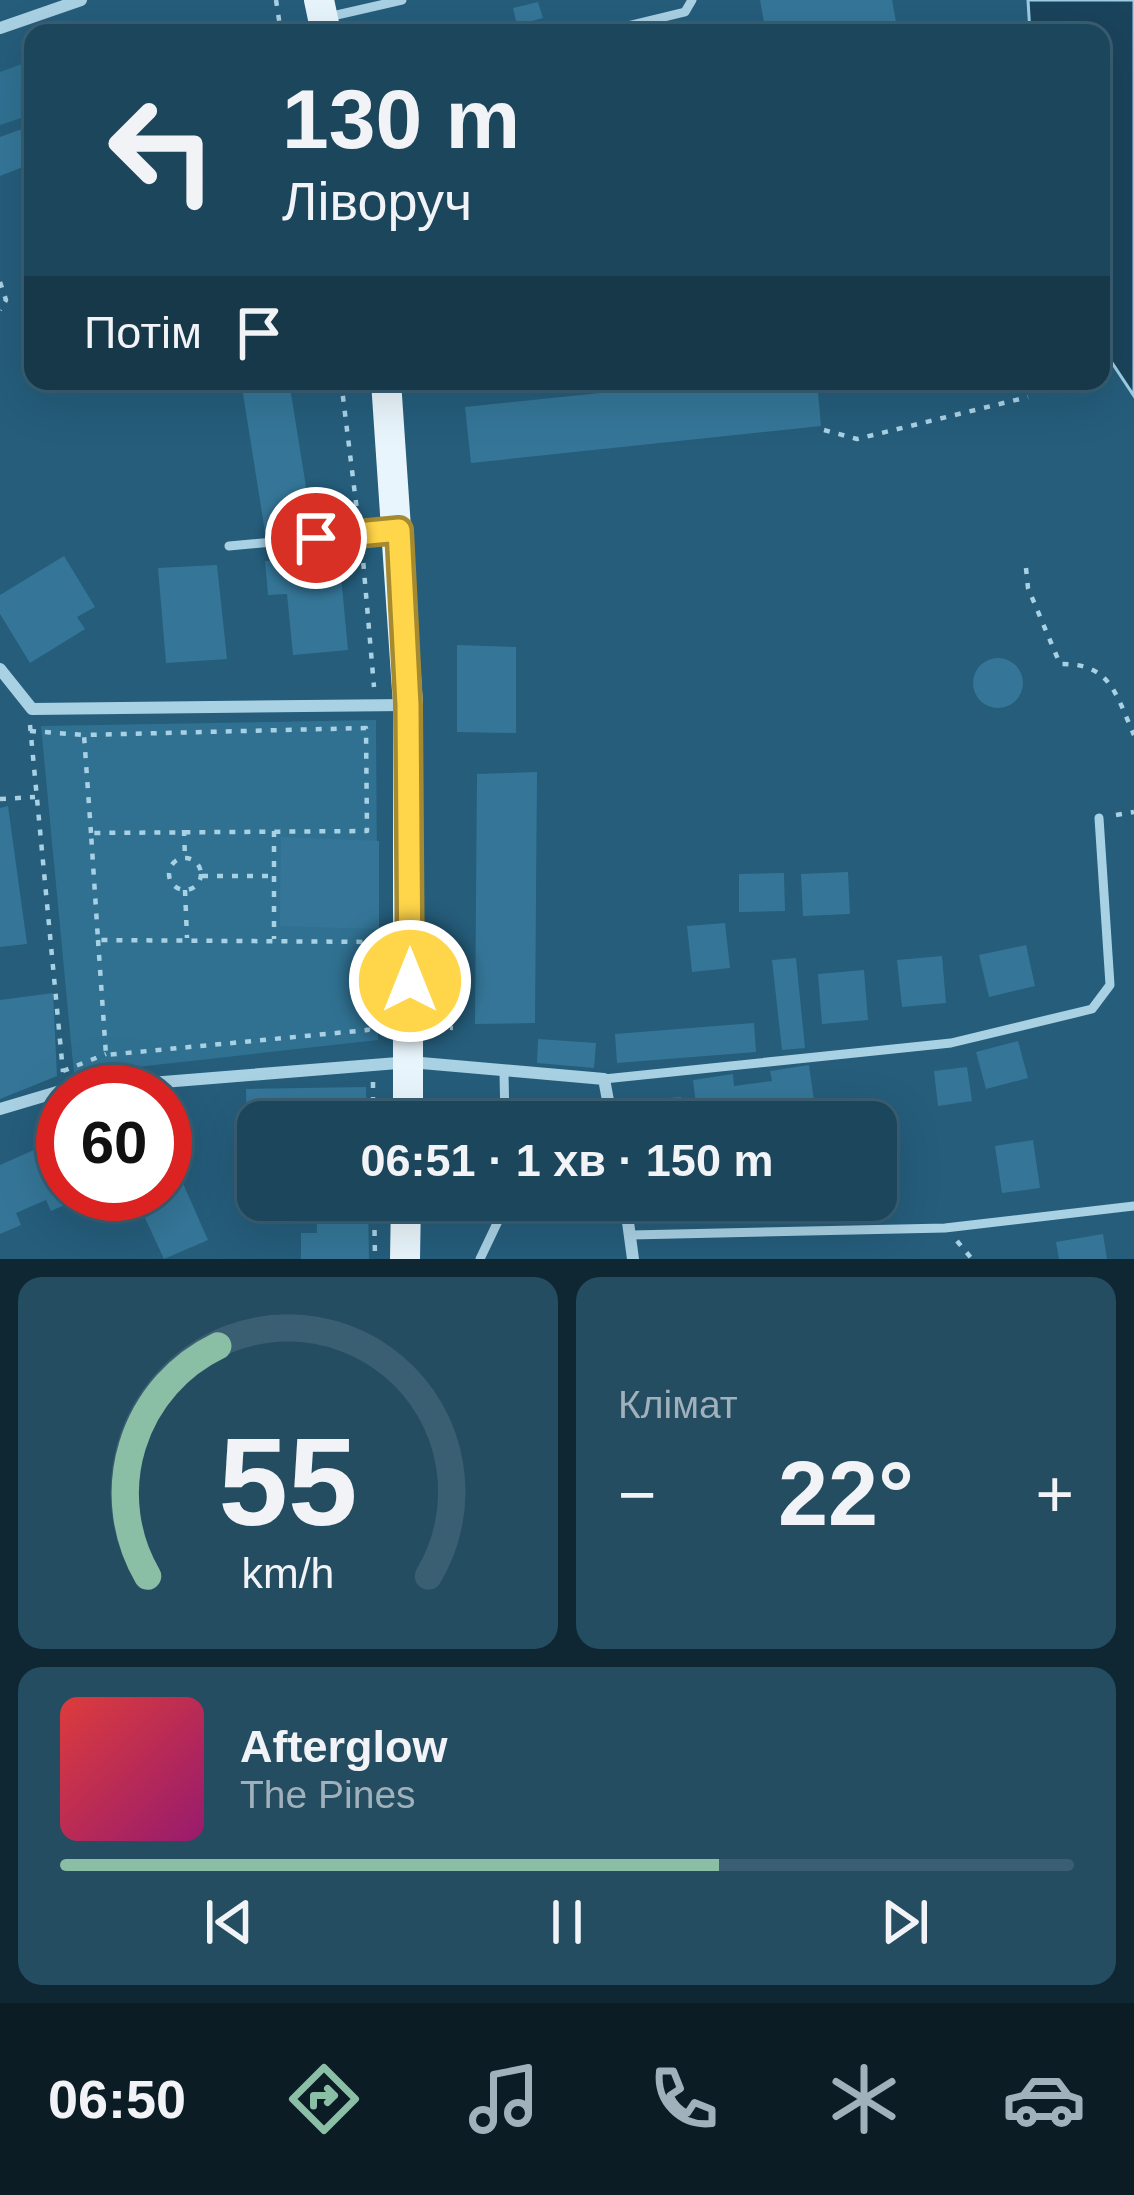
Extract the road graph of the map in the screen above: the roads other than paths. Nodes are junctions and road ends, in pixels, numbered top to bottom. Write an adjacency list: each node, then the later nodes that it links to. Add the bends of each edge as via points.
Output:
1 (81, 0): 6 (street)
2 (402, 0): 4 (lane)
3 (692, 0): 5 (lane, via 685,12)
4 (323, 17)
5 (635, 24)
6 (0, 28)
7 (387, 390): 8 (main road)
8 (399, 530): 9 (lane); 11 (main road)
9 (229, 546)
10 (0, 669): 11 (street, via 32,709)
11 (408, 705): 13 (main road)
12 (1099, 818): 15 (lane, via 1110,985 1092,1009 951,1043)
13 (410, 1062): 14 (street); 16 (street); 18 (main road)
14 (504, 1073): 15 (street); 19 (lane)
15 (604, 1079): 20 (street)
16 (192, 1080)
17 (36, 1098): 21 (street)
18 (418, 1101)
19 (505, 1101)
20 (608, 1101)
21 (0, 1108)
22 (1134, 1206): 26 (lane, via 945,1228)
23 (406, 1221): 27 (main road)
24 (498, 1221): 28 (lane)
25 (629, 1221): 26 (street)
26 (631, 1235): 29 (street)
27 (405, 1259)
28 (480, 1259)
29 (633, 1259)

